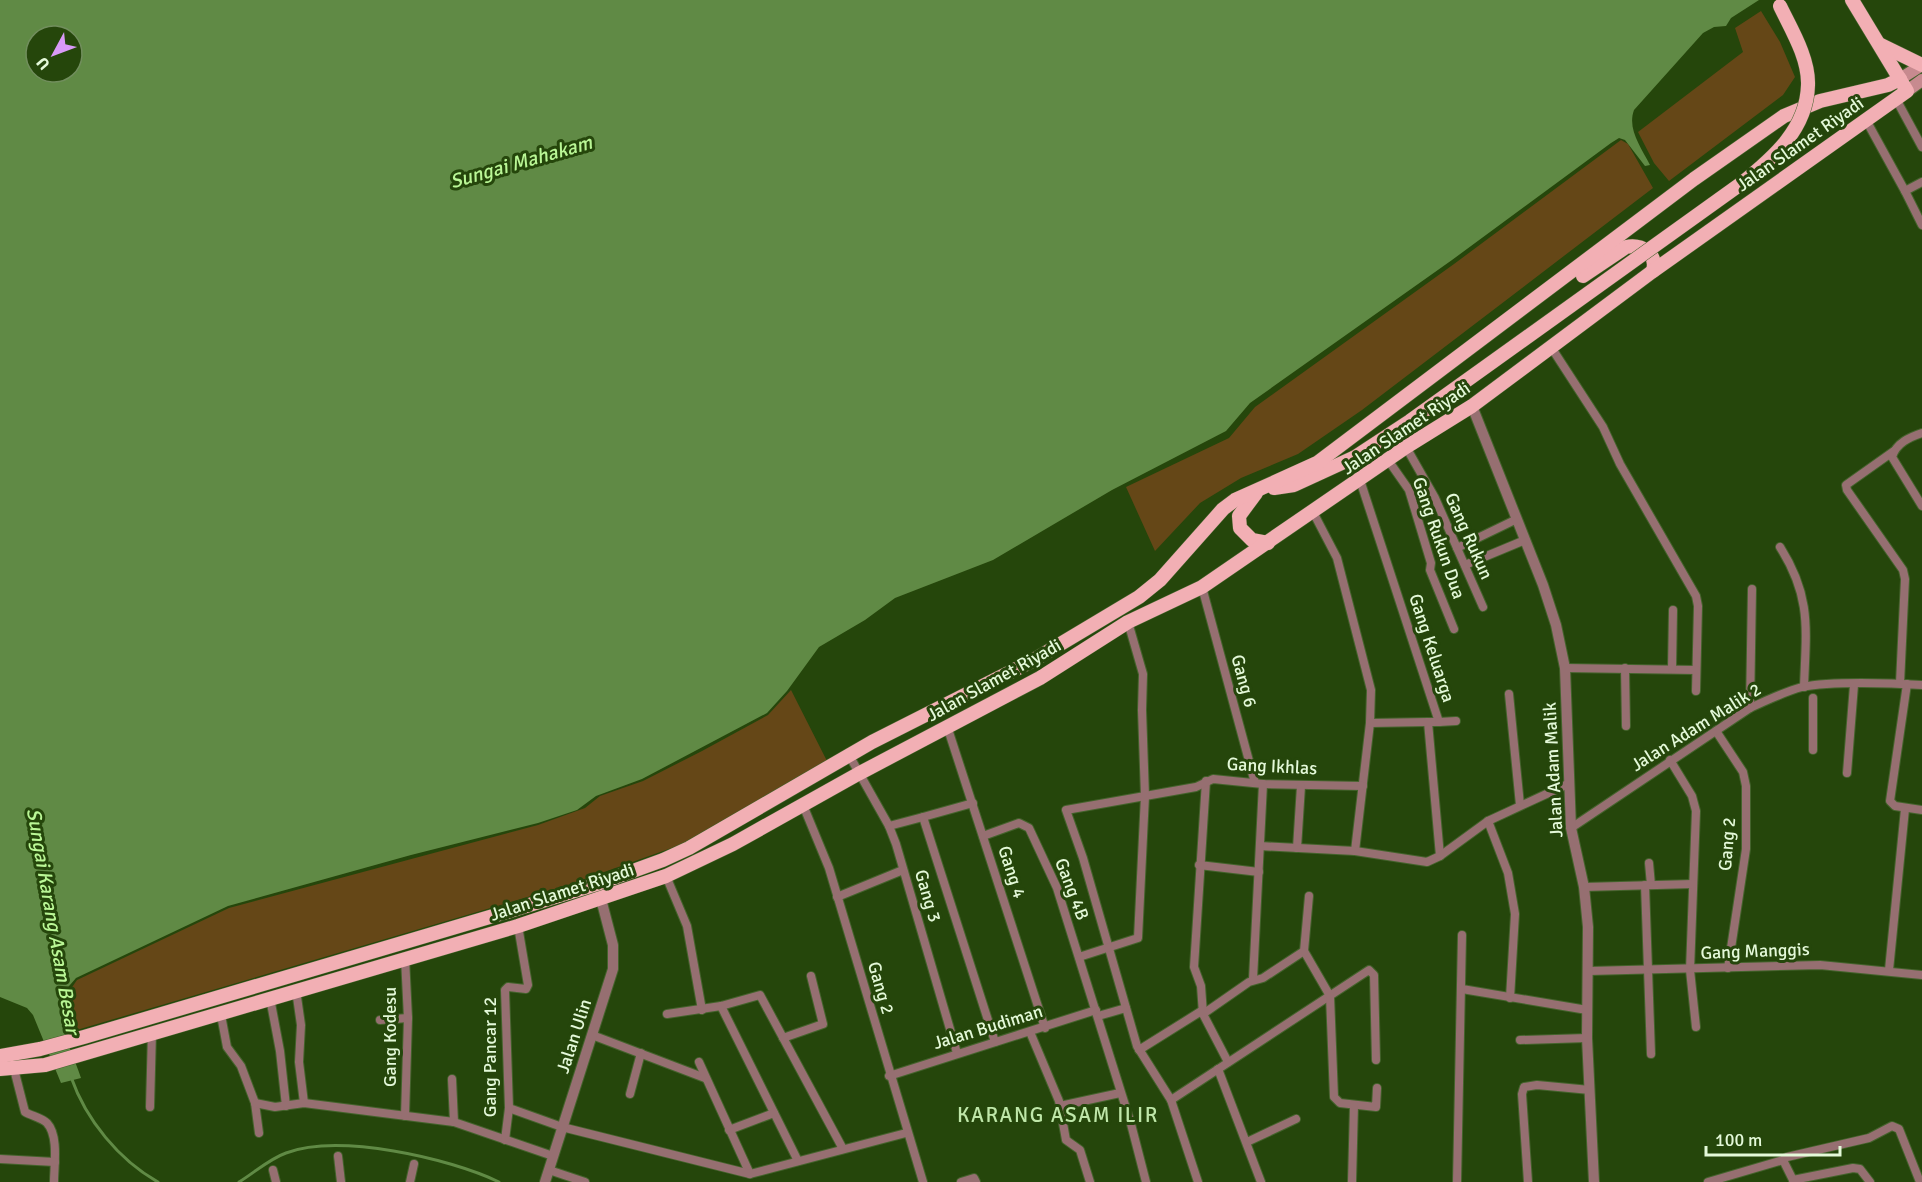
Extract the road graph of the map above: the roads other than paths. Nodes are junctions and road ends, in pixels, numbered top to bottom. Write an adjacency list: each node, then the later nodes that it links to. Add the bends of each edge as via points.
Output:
1 (1852, 0): 3 (highway)
2 (1779, 3): 21 (highway, Jalan Slamet Riyadi, bridge, via 1802,55 1808,84 1802,112 1777,154 1742,183 1355,457 1294,485)
3 (1880, 44): 4 (highway); 6 (highway)
4 (1922, 65): 6 (main road, Jalan Slamet Riyadi)
5 (1922, 80): 6 (main road)
6 (1901, 90): 7 (highway, Jalan Slamet Riyadi); 8 (street); 13 (highway, Jalan Slamet Riyadi, via 1888,85 1820,101 1784,116)
7 (1866, 120): 10 (street); 12 (highway, Jalan Slamet Riyadi)
8 (1922, 147)
9 (1922, 182): 10 (street)
10 (1905, 191): 11 (street)
11 (1922, 225)
12 (1653, 271): 13 (highway, via 1647,249 1626,247 1530,314 1518,321); 14 (highway, Jalan Slamet Riyadi)
13 (1505, 322): 21 (highway, Jalan Slamet Riyadi, via 1317,463)
14 (1551, 347): 15 (highway, Jalan Slamet Riyadi); 39 (street, via 1603,427 1696,596)
15 (1472, 406): 17 (highway, Jalan Slamet Riyadi); 24 (street, Jalan Adam Malik)
16 (1922, 433): 18 (street, via 1905,440)
17 (1406, 447): 19 (highway, Jalan Slamet Riyadi); 28 (street, Gang Rukun)
18 (1894, 451): 22 (street, via 1894,461); 40 (street, via 1846,485 1903,570)
19 (1388, 460): 20 (highway, Jalan Slamet Riyadi); 35 (street, Gang Rukun Dua, via 1409,490 1430,570)
20 (1360, 480): 23 (highway, Jalan Slamet Riyadi); 49 (street, Gang Keluarga)
21 (1260, 489): 26 (highway, via 1243,509 1239,521 1244,534); 54 (highway, Jalan Slamet Riyadi, via 1223,509 1160,580 1139,597 1032,661)
22 (1922, 506)
23 (1313, 512): 26 (highway, Jalan Slamet Riyadi); 50 (street, via 1332,545 1347,591 1371,690)
24 (1517, 519): 25 (street, Jalan Adam Malik); 28 (street)
25 (1525, 540): 29 (street); 36 (street, Jalan Adam Malik, via 1556,625)
26 (1268, 543): 30 (highway, Jalan Slamet Riyadi)
27 (1780, 547): 44 (street, via 1796,573 1804,599)
28 (1457, 548): 29 (street, Gang Rukun)
29 (1465, 565): 32 (street, Gang Rukun)
30 (1202, 587): 34 (highway, Jalan Slamet Riyadi); 62 (street, Gang 6)
31 (1752, 589): 46 (street)
32 (1483, 607)
33 (1673, 610): 38 (street)
34 (1128, 622): 51 (highway, Jalan Slamet Riyadi, via 1040,678); 66 (street, via 1143,674)
35 (1454, 629)
36 (1565, 668): 37 (street); 63 (street, Jalan Adam Malik)
37 (1625, 668): 38 (street); 52 (street)
38 (1672, 669): 39 (street)
39 (1696, 670): 43 (street)
40 (1903, 683): 41 (street, Jalan Adam Malik 2); 42 (street, Jalan Adam Malik 2); 70 (street, via 1890,801)
41 (1854, 685): 44 (street, Jalan Adam Malik 2); 59 (street)
42 (1922, 685)
43 (1696, 691)
44 (1810, 691): 46 (street, Jalan Adam Malik 2); 55 (street)
45 (1509, 693): 69 (street)
46 (1750, 708): 53 (street, Jalan Adam Malik 2)
47 (1456, 721): 49 (street)
48 (1428, 722): 49 (street, Gang Keluarga); 50 (street); 80 (street, Gang Keluarga)
49 (1439, 722)
50 (1370, 723): 65 (street)
51 (947, 726): 58 (highway, Jalan Slamet Riyadi); 67 (street, Gang 4)
52 (1626, 726)
53 (1716, 731): 57 (street, Jalan Adam Malik 2); 100 (street, Gang 2, via 1743,772 1746,786 1746,849)
54 (872, 742): 56 (highway, Jalan Slamet Riyadi); 58 (highway)
55 (1812, 750)
56 (849, 755): 60 (street, Gang 3); 92 (highway, Jalan Slamet Riyadi, via 663,860)
57 (1670, 760): 75 (street, Jalan Adam Malik 2); 86 (street, via 1692,796 1696,811)
58 (880, 762): 60 (highway, Jalan Slamet Riyadi)
59 (1847, 773)
60 (858, 774): 68 (highway, Jalan Slamet Riyadi); 74 (street, Gang 3)
61 (1206, 781): 62 (street, Gang Ikhlas); 66 (street, Gang Ikhlas, via 1196,787); 82 (street)
62 (1259, 784): 64 (street, Gang Ikhlas); 77 (street, Gang 6)
63 (1568, 784): 69 (street); 75 (street, Jalan Adam Malik)
64 (1301, 786): 65 (street, Gang Ikhlas); 78 (street)
65 (1364, 786): 79 (street)
66 (1145, 796): 96 (street, via 1138,939); 96 (street, Gang Ikhlas, via 1066,810)
67 (973, 803): 72 (street); 76 (street, Gang 4)
68 (803, 805): 85 (highway, Jalan Slamet Riyadi); 90 (street, Gang 2)
69 (1520, 805): 73 (street)
70 (1905, 809): 71 (street); 102 (street)
71 (1922, 810)
72 (923, 817): 74 (street); 131 (street)
73 (1488, 821): 80 (street); 112 (street, via 1508,873 1515,914)
74 (889, 826): 83 (street, Gang 3)
75 (1571, 828): 88 (street, Jalan Adam Malik)
76 (983, 836): 98 (street, Gang 4B, via 1019,824 1029,828 1057,888); 124 (street, Gang 4)
77 (1260, 846): 78 (street); 84 (street, Gang 6)
78 (1297, 848): 79 (street)
79 (1355, 850): 80 (street, via 1427,862)
80 (1440, 856)
81 (1649, 863): 87 (street)
82 (1199, 865): 84 (street); 117 (street, via 1194,967 1201,986)
83 (903, 870): 90 (street); 134 (street, Gang 3)
84 (1259, 872): 107 (street, Gang 6)
85 (666, 876): 91 (highway, Jalan Slamet Riyadi); 115 (street, via 687,926)
86 (1693, 884): 87 (street); 101 (street)
87 (1648, 885): 88 (street); 104 (street)
88 (1584, 887): 103 (street, Jalan Adam Malik)
89 (1309, 896): 97 (street)
90 (837, 897): 143 (street, Gang 2)
91 (601, 899): 93 (highway, Jalan Slamet Riyadi); 127 (street, Jalan Ulin, via 615,956)
92 (478, 920): 95 (highway); 136 (highway, Jalan Slamet Riyadi, via 84,1037)
93 (518, 926): 95 (highway, Jalan Slamet Riyadi); 157 (street, Gang Pancar 12, via 528,985 526,989 505,990)
94 (1462, 934): 108 (street)
95 (483, 936): 99 (highway, Jalan Slamet Riyadi)
96 (1109, 948): 98 (street); 114 (street)
97 (1304, 951): 107 (street, via 1263,978); 110 (street)
98 (1079, 957): 118 (street, Gang 4B)
99 (405, 958): 109 (highway, Jalan Slamet Riyadi); 121 (street, Gang Kodesu)
100 (1728, 968): 101 (street, Gang Manggis); 102 (street, Gang Manggis, via 1820,965)
101 (1690, 970): 104 (street, Gang Manggis); 123 (street)
102 (1888, 970): 105 (street, Gang Manggis)
103 (1589, 971): 104 (street, Gang Manggis); 116 (street, Jalan Adam Malik)
104 (1650, 971): 135 (street)
105 (1922, 975)
106 (811, 976): 128 (street, via 823,1024)
107 (1253, 979): 117 (street)
108 (1462, 989): 112 (street); 195 (street)
109 (296, 990): 111 (highway, Jalan Slamet Riyadi); 152 (street)
110 (1330, 996): 137 (street, via 1373,971); 139 (street); 153 (street, via 1334,1097 1340,1103)
111 (270, 998): 120 (highway, Jalan Slamet Riyadi); 154 (street)
112 (1510, 998): 116 (street)
113 (721, 1006): 115 (street); 128 (street, via 760,995); 158 (street)
114 (1126, 1008): 118 (street, Jalan Budiman); 132 (street)
115 (702, 1010): 119 (street)
116 (1587, 1010): 129 (street, Jalan Adam Malik)
117 (1203, 1012): 132 (street); 139 (street)
118 (1097, 1013): 124 (street, Jalan Budiman); 148 (street, Gang 4B)
119 (667, 1014)
120 (221, 1015): 125 (highway, Jalan Slamet Riyadi); 151 (street, via 227,1047 240,1066)
121 (408, 1018): 122 (street); 159 (street, Gang Kodesu)
122 (380, 1020)
123 (1696, 1027)
124 (1045, 1028): 126 (street, Jalan Budiman)
125 (152, 1032): 141 (highway, Jalan Slamet Riyadi, via 45,1065); 155 (street)
126 (1030, 1032): 131 (street, Jalan Budiman); 156 (street)
127 (592, 1035): 133 (street); 162 (street, Jalan Ulin)
128 (783, 1038): 168 (street)
129 (1587, 1038): 130 (street); 147 (street, Jalan Adam Malik)
130 (1520, 1040)
131 (995, 1042): 134 (street, Jalan Budiman)
132 (1139, 1050): 150 (street)
133 (641, 1053): 144 (street); 149 (street)
134 (957, 1053): 143 (street, Jalan Budiman)
135 (1651, 1054)
136 (0, 1056)
137 (1376, 1060)
138 (699, 1062): 144 (street)
139 (1228, 1062): 142 (street)
140 (0, 1069): 141 (highway, Jalan Slamet Riyadi)
141 (14, 1069): 174 (street, via 25,1113 50,1127)
142 (1218, 1069): 150 (street); 167 (street)
143 (889, 1076): 165 (street, Gang 2)
144 (705, 1078): 163 (street)
145 (452, 1079): 161 (street)
146 (1377, 1088): 153 (street, via 1377,1107)
147 (1590, 1090): 196 (street, via 1524,1087); 197 (street, Jalan Adam Malik)
148 (1120, 1093): 156 (street); 191 (street, Gang 4B)
149 (630, 1094)
150 (1171, 1100): 192 (street)
151 (255, 1103): 154 (street); 164 (street)
152 (304, 1103): 154 (street); 159 (street)
153 (1354, 1105): 194 (street)
154 (286, 1106)
155 (150, 1107)
156 (1060, 1107): 190 (street, via 1066,1140 1080,1150)
157 (509, 1108): 162 (street); 166 (street, Gang Pancar 12)
158 (774, 1113): 163 (street); 173 (street)
159 (405, 1116): 161 (street)
160 (1296, 1119): 167 (street)
161 (454, 1122): 166 (street)
162 (562, 1127): 170 (street, Jalan Ulin); 178 (street)
163 (729, 1130): 178 (street)
164 (259, 1133)
165 (906, 1133): 168 (street); 187 (street, Gang 2)
166 (504, 1140): 170 (street)
167 (1247, 1142): 193 (street)
168 (843, 1149): 173 (street)
169 (338, 1156): 183 (street)
170 (553, 1156): 177 (street, Jalan Ulin)
171 (0, 1159): 174 (street)
172 (1783, 1160): 179 (street); 180 (street); 200 (street, via 1869,1138 1895,1126)
173 (798, 1161): 178 (street)
174 (55, 1162): 181 (street)
175 (414, 1164): 184 (street)
176 (273, 1170): 182 (street)
177 (549, 1170): 185 (street, Jalan Ulin); 186 (street)
178 (750, 1174)
179 (1729, 1179): 198 (street)
180 (1793, 1181): 199 (street, via 1853,1168 1860,1169)
181 (54, 1182)
182 (276, 1182)
183 (341, 1182)
184 (410, 1182)
185 (545, 1182)
186 (585, 1182)
187 (922, 1182)
188 (961, 1182): 189 (street, via 974,1178)
189 (976, 1182)
190 (1090, 1182)
191 (1146, 1182)
192 (1198, 1182)
193 (1261, 1182)
194 (1352, 1182)
195 (1457, 1182)
196 (1527, 1182)
197 (1594, 1182)
198 (1708, 1182)
199 (1870, 1182)
200 (1920, 1182)

